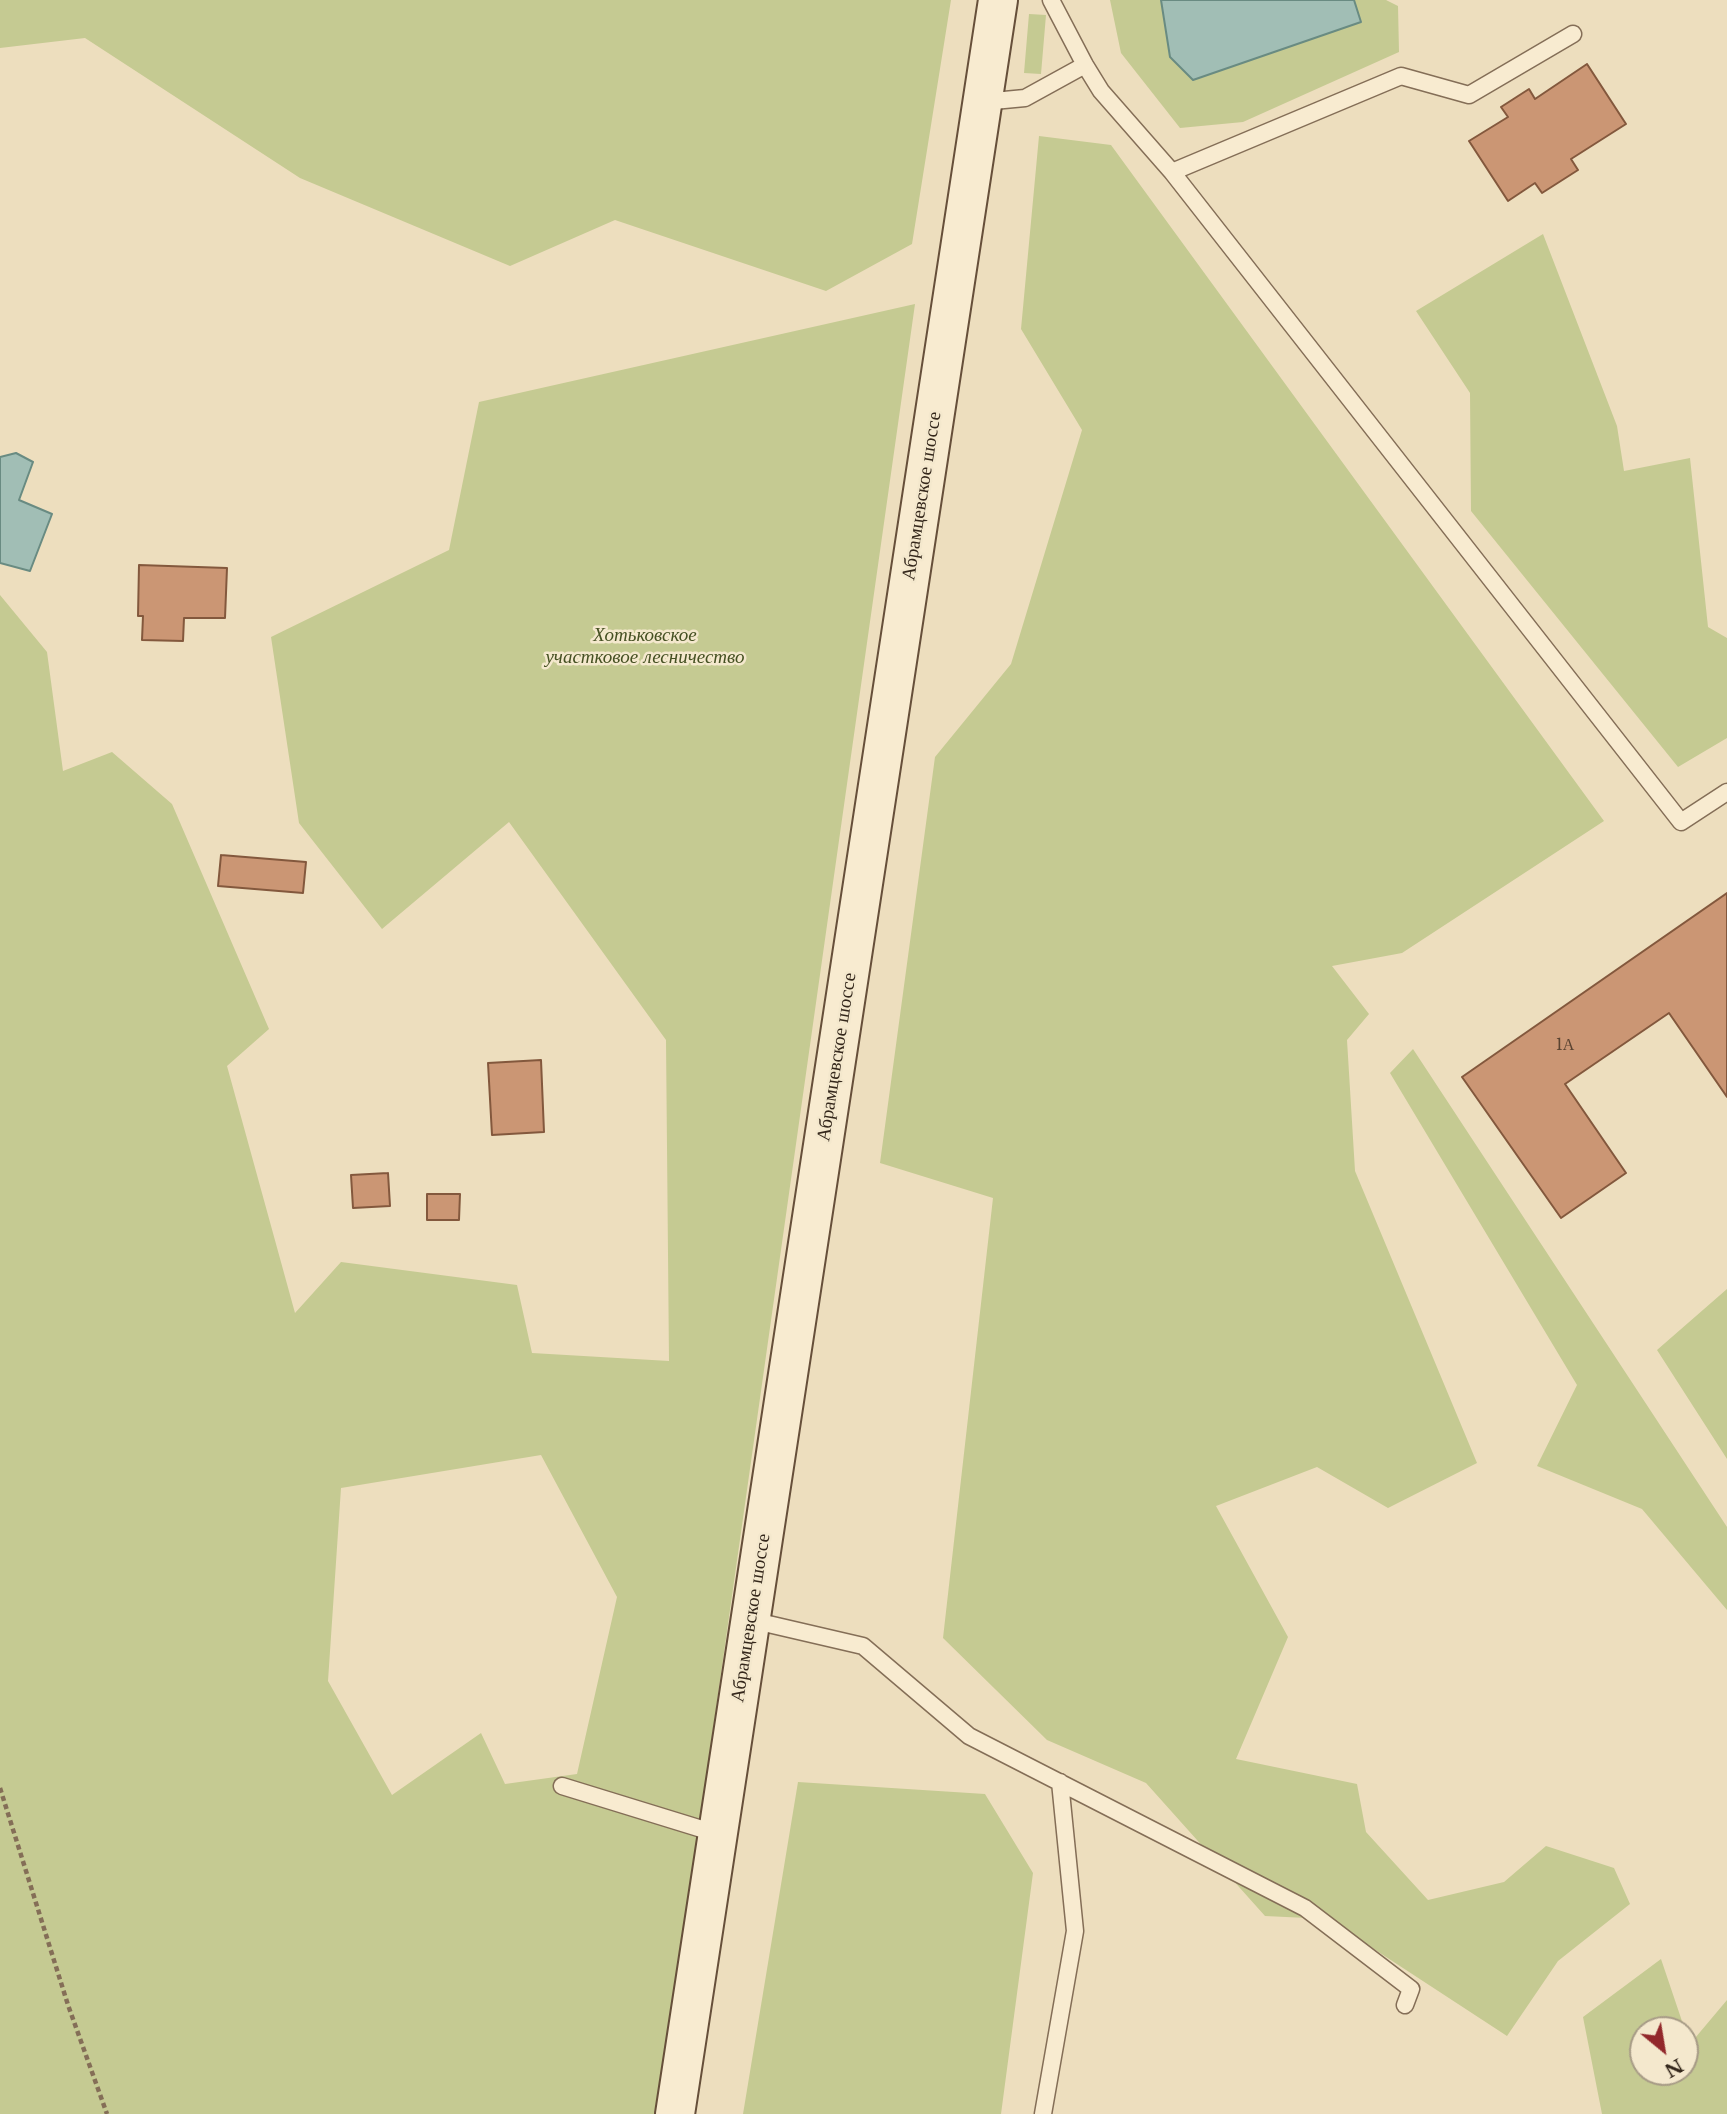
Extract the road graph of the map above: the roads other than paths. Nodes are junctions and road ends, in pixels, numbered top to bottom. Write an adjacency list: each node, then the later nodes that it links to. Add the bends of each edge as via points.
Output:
1 (998, 0): 5 (street, Абрамцевское шоссе)
2 (1051, 0): 4 (lane)
3 (1573, 34): 6 (lane, via 1469,95 1401,76)
4 (1085, 65): 5 (lane, via 1025,98); 6 (lane, via 1101,91)
5 (983, 102): 8 (street, Абрамцевское шоссе)
6 (1172, 172): 7 (lane, via 1681,822)
7 (1727, 792)
8 (751, 1620): 9 (lane, via 863,1646 970,1736); 11 (street, Абрамцевское шоссе)
9 (1060, 1782): 12 (lane, via 1305,1908 1411,1989); 14 (lane, via 1075,1931)
10 (562, 1786): 11 (lane)
11 (718, 1834): 13 (street, Абрамцевское шоссе)
12 (1405, 2005)
13 (675, 2114)
14 (1043, 2114)

